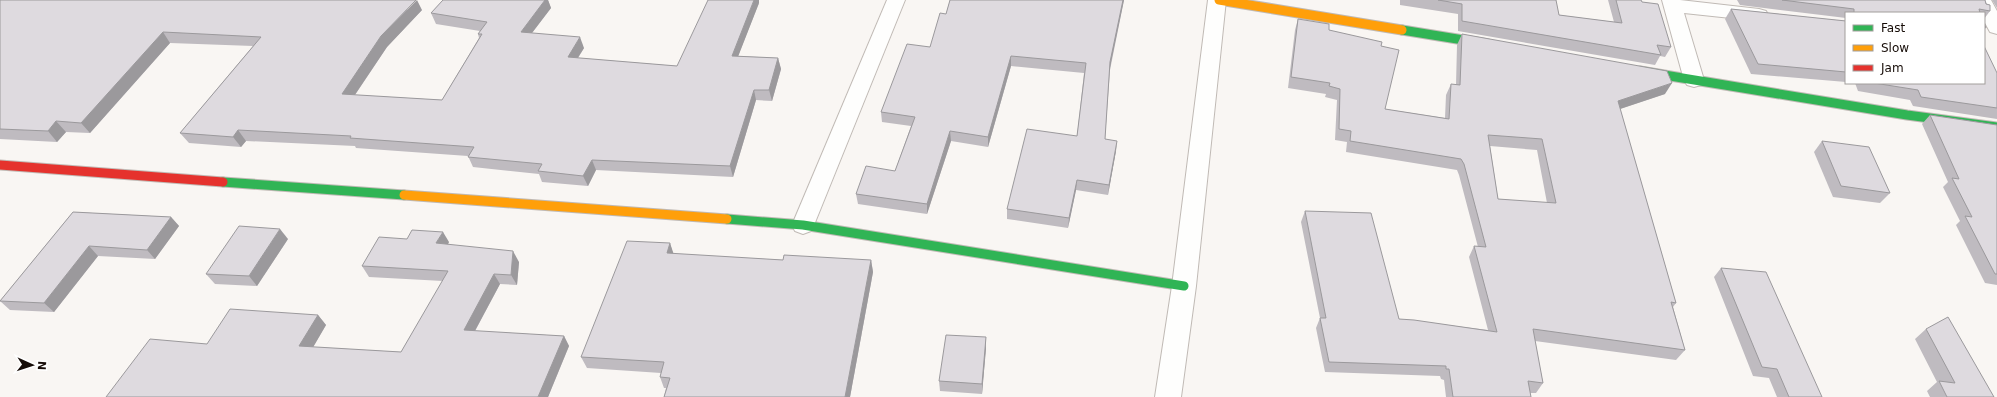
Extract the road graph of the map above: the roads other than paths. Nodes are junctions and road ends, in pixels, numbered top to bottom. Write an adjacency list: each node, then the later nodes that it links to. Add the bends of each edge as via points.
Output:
1 (896, 0): 13 (street)
2 (1218, 0): 5 (street); 14 (street)
3 (1982, 0): 7 (street)
4 (1672, 3): 6 (street); 10 (street)
5 (1265, 4): 8 (street)
6 (1775, 17)
7 (1997, 28)
8 (1498, 46)
9 (1632, 69): 10 (street)
10 (1694, 80): 11 (street)
11 (1997, 127)
12 (0, 165): 13 (street)
13 (803, 225): 14 (street)
14 (1184, 286): 15 (street)
15 (1168, 397)

